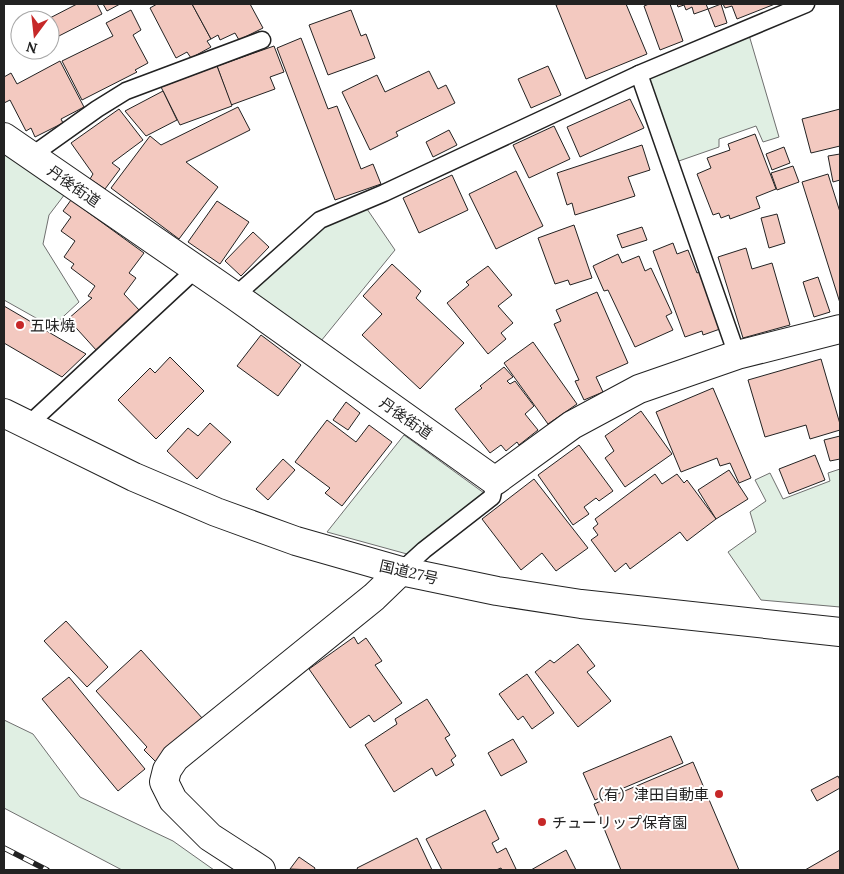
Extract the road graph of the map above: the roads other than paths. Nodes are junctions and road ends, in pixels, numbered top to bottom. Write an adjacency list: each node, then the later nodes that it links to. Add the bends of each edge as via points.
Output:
1 (806, 4): 2 (lane)
2 (790, 7): 4 (lane)
3 (262, 40): 6 (lane, via 126,91)
4 (639, 74): 8 (lane, via 320,220); 10 (lane)
5 (4, 137): 6 (main road, 丹後街道)
6 (31, 156): 7 (main road, 丹後街道)
7 (196, 270): 8 (main road, 丹後街道); 11 (lane)
8 (235, 296): 12 (main road, 丹後街道)
9 (840, 329): 10 (main road)
10 (737, 356): 12 (main road, via 639,389 572,425)
11 (16, 419): 13 (main road, 国道27号, via 216,512 296,541)
12 (495, 481): 13 (lane, via 492,496)
13 (400, 572): 14 (main road, 国道27号, via 582,604); 15 (main road, via 374,597 175,758 167,770 164,782 173,800 210,837)
14 (840, 632)
15 (261, 870)

